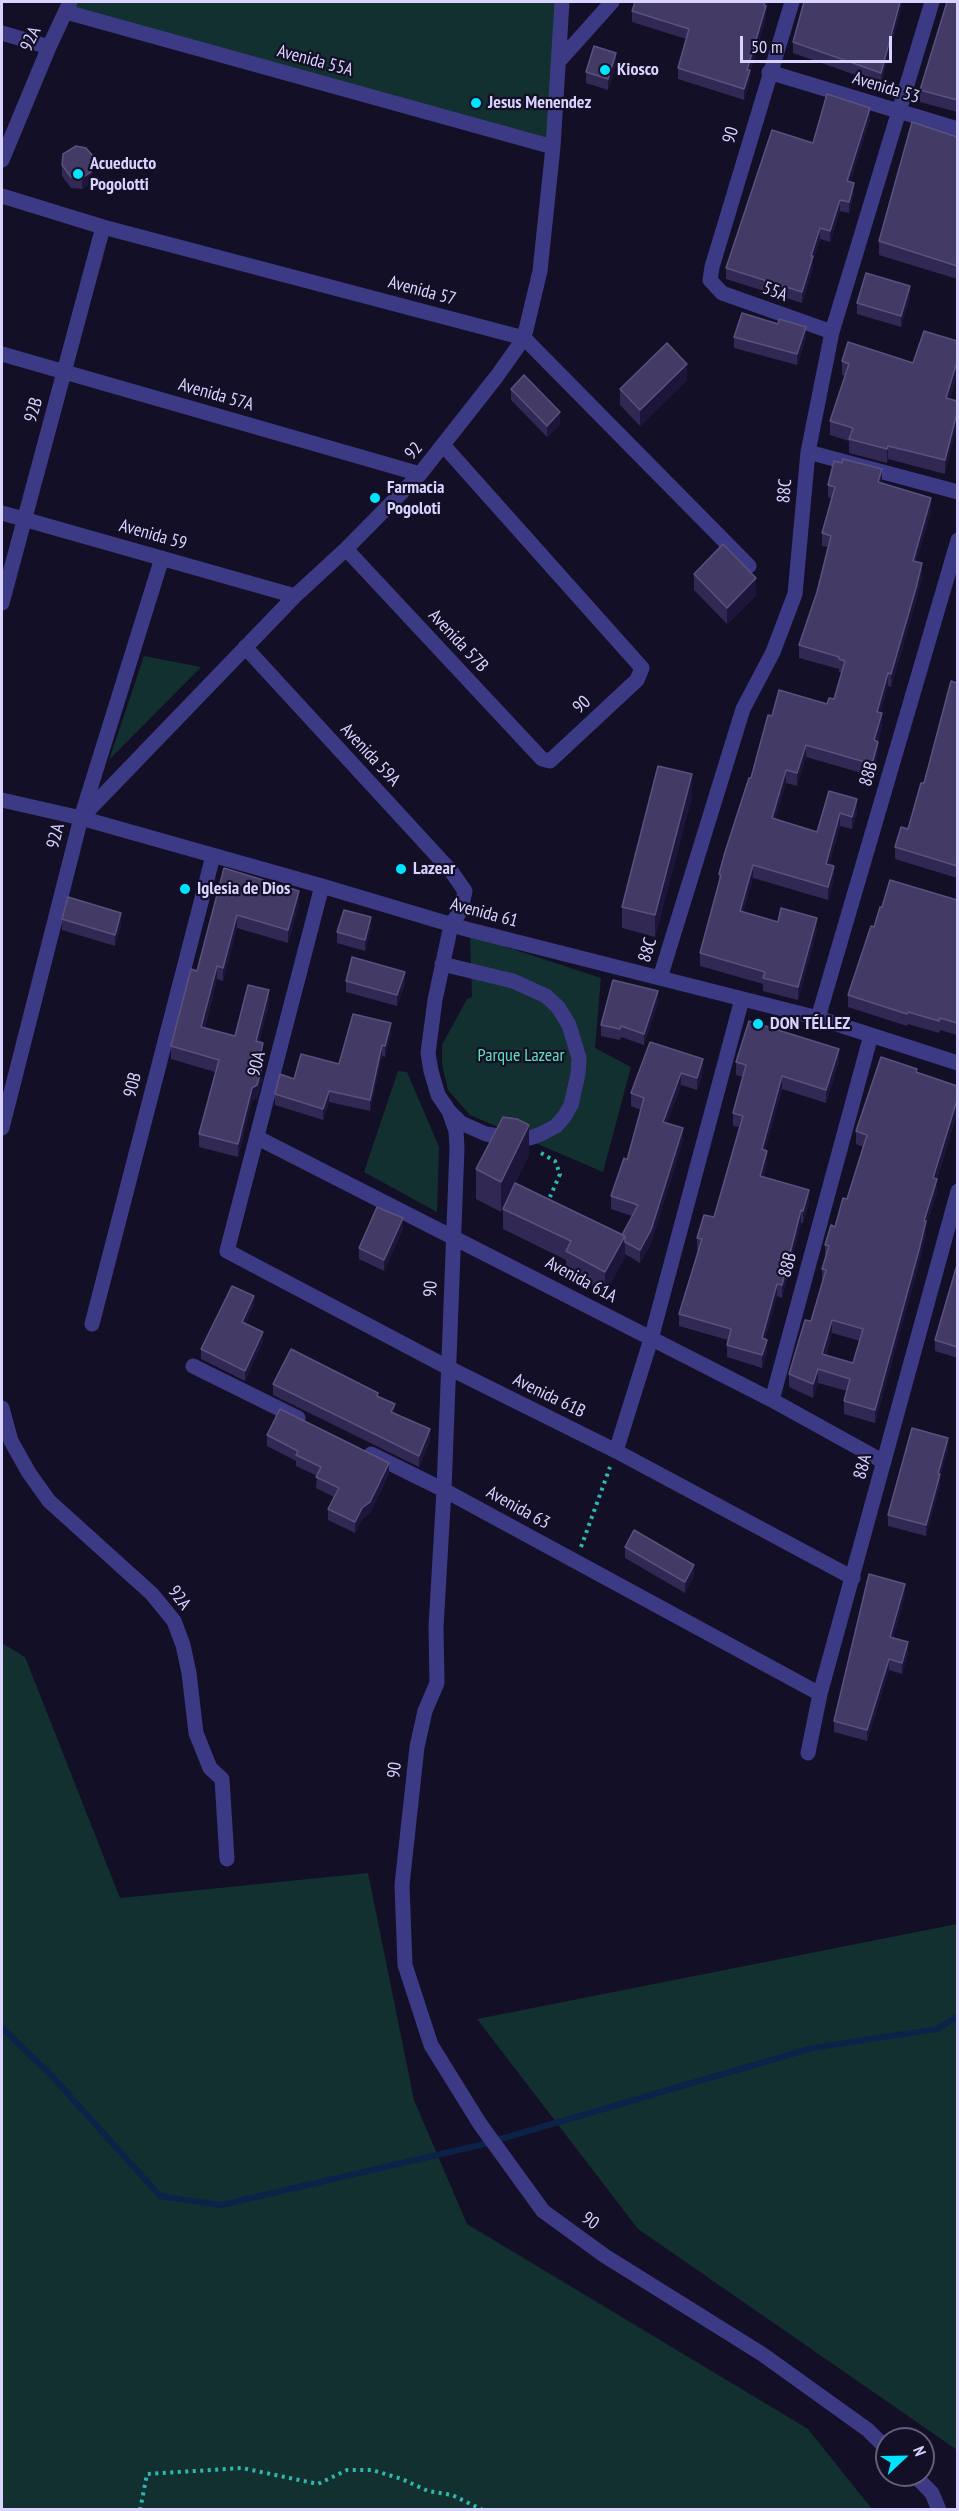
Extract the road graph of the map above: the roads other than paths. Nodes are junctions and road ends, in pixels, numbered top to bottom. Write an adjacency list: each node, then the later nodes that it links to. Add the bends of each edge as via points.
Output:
1 (562, 2): 8 (street, 92)
2 (612, 2): 8 (street)
3 (792, 2): 9 (street, 90)
4 (932, 2): 10 (street, 88C)
5 (68, 7): 7 (street, 92A); 12 (street, Avenida 55A)
6 (2, 33): 7 (street)
7 (49, 46): 13 (street, 92A)
8 (560, 60): 12 (street, 92)
9 (770, 72): 10 (street, Avenida 53); 16 (street, 90)
10 (898, 112): 11 (street, Avenida 53); 17 (street, 88C)
11 (957, 129)
12 (553, 147): 18 (street, 92, via 540,272)
13 (2, 160)
14 (2, 196): 15 (street, Avenida 57)
15 (103, 227): 18 (street, Avenida 57); 20 (street, 92B)
16 (710, 280): 17 (street, 55A, via 722,293)
17 (832, 333): 22 (street, 88C)
18 (524, 338): 21 (street, 92); 30 (street)
19 (2, 354): 20 (street, Avenida 57A)
20 (66, 372): 23 (street, Avenida 57A); 26 (street, 92B)
21 (444, 446): 23 (street, 92); 34 (street, 90, via 642,668 637,680 550,761)
22 (808, 452): 24 (street); 42 (street, 88C, via 795,594 773,652 743,709)
23 (420, 474): 28 (street, 92)
24 (957, 492)
25 (2, 513): 26 (street, Avenida 59)
26 (24, 519): 29 (street, Avenida 59); 32 (street, 92B)
27 (957, 540): 44 (street, 88B)
28 (345, 549): 31 (street, 92); 34 (street, Avenida 57B)
29 (162, 558): 31 (street, Avenida 59); 36 (street, 92A)
30 (749, 566)
31 (295, 596): 33 (street, 92)
32 (2, 603)
33 (245, 647): 36 (street, 92); 39 (street, Avenida 59A)
34 (542, 759)
35 (2, 800): 36 (street, Avenida 61)
36 (81, 818): 37 (street, Avenida 61); 48 (street, 92A)
37 (213, 856): 38 (street, Avenida 61); 53 (street, 90B)
38 (322, 886): 40 (street, Avenida 61); 49 (street, 90A)
39 (465, 891): 40 (street, 90, via 461,910)
40 (451, 925): 41 (street, 90); 42 (street, Avenida 61)
41 (442, 964): 47 (street, 90, via 428,1053 438,1095); 47 (street, via 530,986 546,996 570,1025 579,1058 571,1105 564,1117 556,1126 530,1138 474,1130)
42 (660, 978): 43 (street, Avenida 61)
43 (742, 999): 44 (street, Avenida 61); 54 (street)
44 (818, 1018): 45 (street, Avenida 61)
45 (871, 1035): 46 (street, Avenida 61); 57 (street, 88B)
46 (957, 1063)
47 (449, 1111): 51 (street, 90, via 457,1148)
48 (2, 1128)
49 (258, 1137): 51 (street, Avenida 61A); 52 (street, 90A)
50 (957, 1191): 62 (street, 88A)
51 (453, 1236): 54 (street, Avenida 61A); 56 (street, 90)
52 (227, 1251): 56 (street, Avenida 61B)
53 (92, 1324)
54 (651, 1339): 57 (street, Avenida 61A); 61 (street)
55 (193, 1366): 59 (street)
56 (447, 1367): 61 (street, Avenida 61B); 63 (street, 90)
57 (772, 1400): 62 (street, Avenida 61A)
58 (2, 1408): 67 (street, 92A, via 11,1441 49,1501 152,1594 174,1621 189,1673 196,1733 210,1768 222,1779)
59 (308, 1423)
60 (360, 1449): 63 (street, Avenida 63)
61 (616, 1451): 64 (street, Avenida 61B)
62 (884, 1461): 64 (street, 88A)
63 (444, 1490): 65 (street, Avenida 63); 68 (street, 90, via 436,1627 437,1683 424,1711 417,1747 402,1885 405,1965 431,2045 480,2124 543,2211 605,2256 762,2354)
64 (853, 1578): 65 (street, 88A)
65 (820, 1694): 66 (street, 88A)
66 (808, 1753)
67 (227, 1859)
68 (875, 2437)
69 (926, 2487): 70 (street)
70 (939, 2510)

